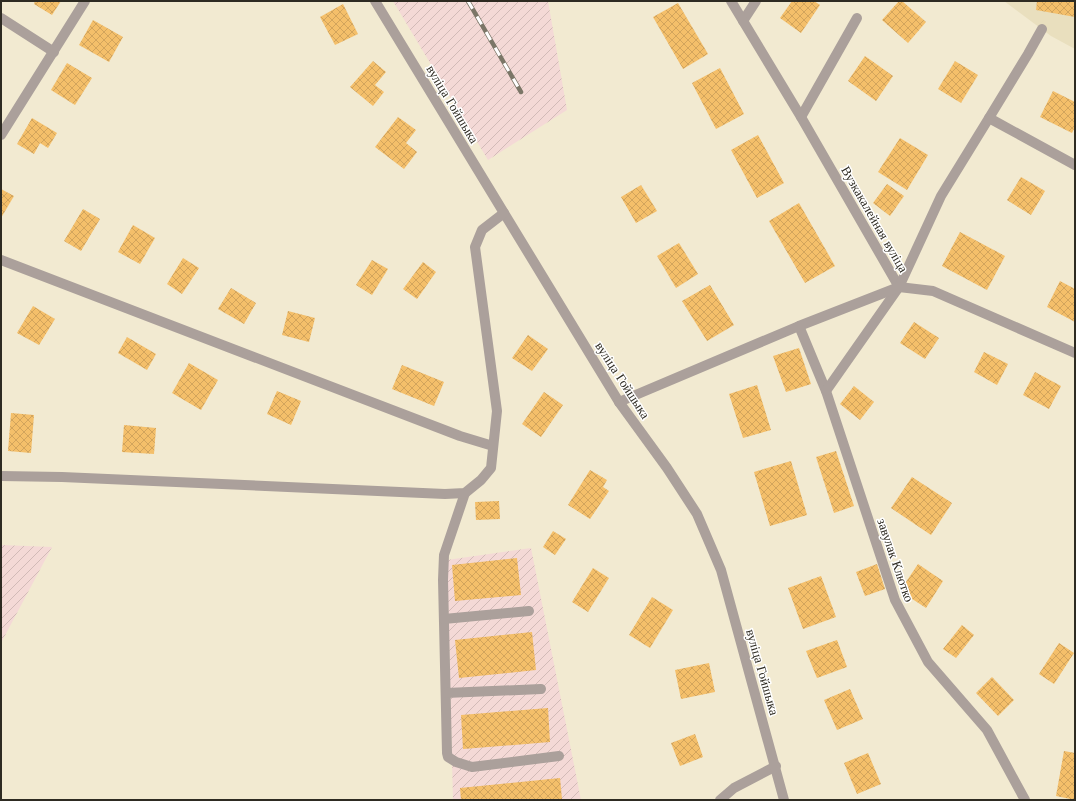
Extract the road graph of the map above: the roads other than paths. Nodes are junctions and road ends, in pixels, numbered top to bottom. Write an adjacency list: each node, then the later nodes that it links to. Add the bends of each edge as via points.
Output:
1 (85, 1): 9 (street)
2 (375, 1): 14 (street, вуліца Гойшыка)
3 (731, 1): 7 (street, Вузкакалейная вуліца)
4 (756, 1): 7 (street)
5 (1, 18): 9 (street)
6 (857, 18): 10 (street)
7 (742, 21): 10 (street, Вузкакалейная вуліца)
8 (1042, 29): 11 (street)
9 (54, 52): 12 (street)
10 (801, 117): 16 (street, Вузкакалейная вуліца)
11 (989, 118): 13 (street); 16 (street, via 941,196)
12 (1, 135)
13 (1075, 165)
14 (504, 213): 20 (street, вуліца Гойшыка); 21 (street, via 482,230 475,247 497,411)
15 (1, 260): 21 (street, via 460,436)
16 (899, 287): 17 (street); 18 (street, Вузкакалейная вуліца, via 933,291); 19 (street)
17 (800, 326): 19 (street, завулак Клютко); 20 (street)
18 (1075, 353)
19 (826, 391): 32 (street, завулак Клютко, via 895,600 928,662 987,730)
20 (619, 402): 29 (street, вуліца Гойшыка, via 697,514 721,570)
21 (493, 446): 23 (street, via 491,468)
22 (1, 476): 23 (street)
23 (465, 493): 25 (street, via 444,555)
24 (529, 611): 25 (street)
25 (444, 619): 27 (street)
26 (541, 689): 27 (street)
27 (446, 693): 28 (street, via 447,752 448,757 456,762 472,766)
28 (559, 756)
29 (776, 766): 30 (street, via 734,788); 31 (street, вуліца Гойшыка)
30 (720, 800)
31 (784, 800)
32 (1025, 800)

